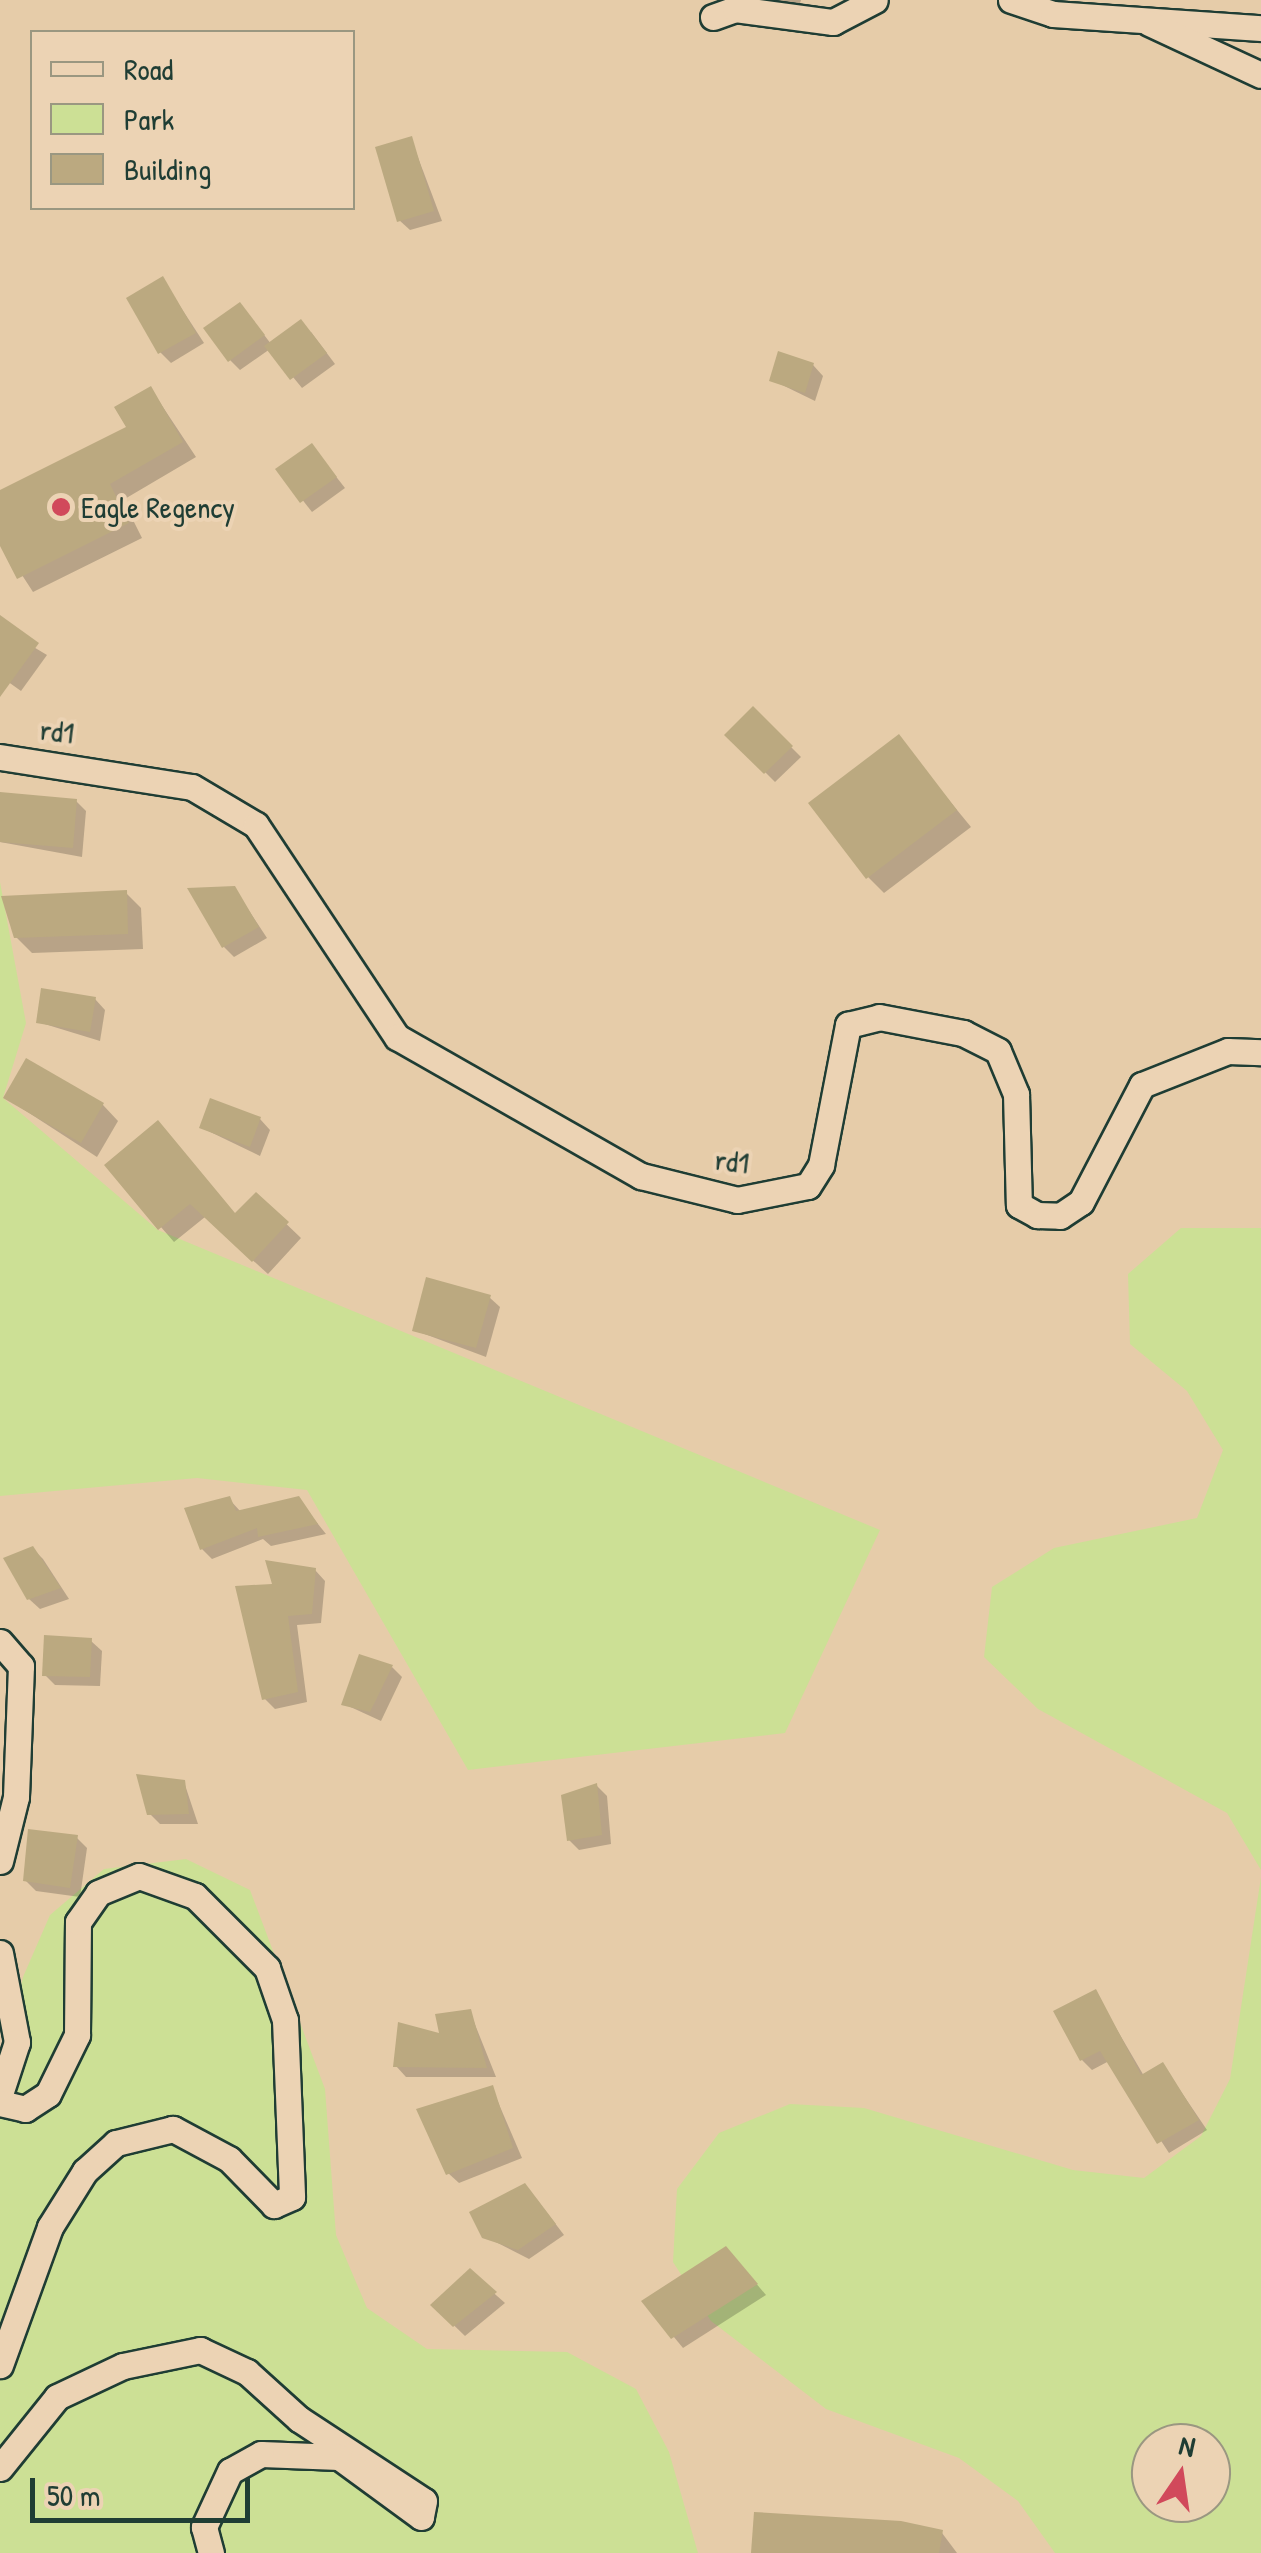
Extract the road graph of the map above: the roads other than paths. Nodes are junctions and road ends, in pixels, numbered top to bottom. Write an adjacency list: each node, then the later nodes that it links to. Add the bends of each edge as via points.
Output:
1 (1012, 0): 4 (street, via 1052,14)
2 (870, 1): 3 (street, via 833,22 735,9)
3 (713, 18)
4 (1145, 20): 5 (street); 6 (street)
5 (1261, 28)
6 (1261, 76)
7 (0, 757): 8 (street, rd1, via 192,788 256,825 396,1037 641,1176 736,1200 808,1186 821,1165 848,1024 879,1017 963,1033 998,1051 1016,1094 1019,1205 1036,1215 1060,1216 1080,1202 1142,1085 1228,1050)
8 (1261, 1052)
9 (0, 1642): 10 (street, via 21,1666 16,1798)
10 (0, 1861)
11 (0, 1952): 12 (street, via 17,2042)
12 (0, 2094)
13 (0, 2102): 14 (street, via 25,2109 48,2094 77,2035 78,1922 98,1893 139,1876 195,1896 267,1968 285,2020 292,2197 274,2205 229,2159 174,2128 116,2143 85,2171 50,2227)
14 (0, 2365)
15 (0, 2468): 16 (street, via 57,2397 122,2366 200,2350 247,2372 299,2418 424,2501 421,2516 339,2457 261,2454 230,2471 204,2527)
16 (211, 2553)

